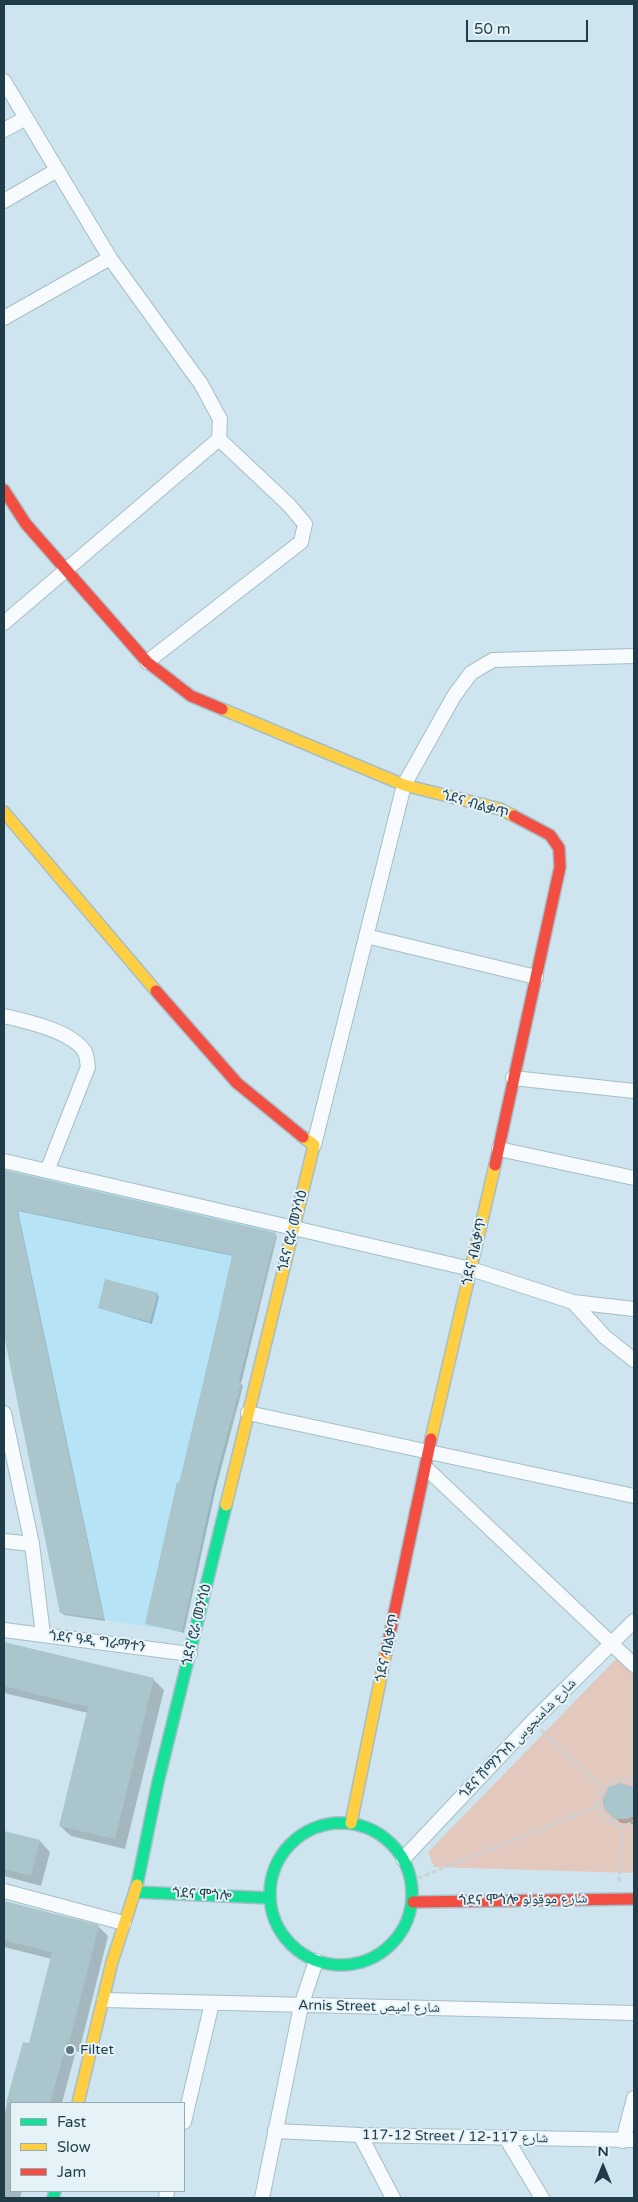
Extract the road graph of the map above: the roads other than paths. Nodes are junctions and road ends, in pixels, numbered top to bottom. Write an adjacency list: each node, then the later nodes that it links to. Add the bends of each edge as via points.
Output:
1 (4, 81): 2 (street)
2 (26, 118): 3 (street); 4 (street)
3 (4, 130)
4 (56, 170): 5 (street); 6 (street)
5 (4, 202)
6 (110, 258): 7 (street); 8 (street, via 201,384 220,419)
7 (4, 318)
8 (219, 439): 10 (street); 13 (street, via 289,505 305,524 304,533 301,542)
9 (4, 490): 10 (street, ጎደና ብልቃጥ, via 26,524)
10 (65, 569): 11 (street); 13 (street, ጎደና ብልቃጥ)
11 (4, 623)
12 (634, 656): 14 (street, via 493,660 471,674 454,696)
13 (147, 662): 14 (street, ጎደና ብልቃጥ, via 191,696)
14 (404, 785): 16 (street); 17 (street, ጎደና ብልቃጥ, via 500,810 550,835 559,848 560,867)
15 (4, 812): 21 (street, via 237,1083)
16 (366, 936): 17 (street); 21 (street)
17 (536, 977): 19 (street, ጎደና ብልቃጥ)
18 (4, 1016): 24 (street, via 56,1031 76,1042 86,1053 88,1067)
19 (513, 1078): 20 (street); 22 (street, ጎደና ብልቃጥ)
20 (634, 1091)
21 (314, 1145): 26 (street, ጎደና ሮራ መንሳዕ)
22 (499, 1149): 25 (street); 27 (street, ጎደና ብልቃጥ)
23 (4, 1161): 24 (street)
24 (47, 1171): 26 (street)
25 (634, 1178)
26 (293, 1229): 27 (street); 32 (street, ጎደና ሮራ መንሳዕ)
27 (471, 1269): 28 (street); 34 (street, ጎደና ብልቃጥ)
28 (573, 1302): 29 (street); 30 (street, via 606,1337)
29 (634, 1308)
30 (634, 1360)
31 (4, 1412): 33 (street)
32 (248, 1413): 34 (street); 43 (street, ጎደና ሮራ መንሳዕ)
33 (6, 1436): 38 (street)
34 (428, 1452): 35 (street, ጎደና ብልቃጥ); 36 (street)
35 (426, 1468): 42 (street); 45 (street, ጎደና ብልቃጥ)
36 (634, 1496)
37 (4, 1540): 38 (street)
38 (32, 1544): 41 (street)
39 (634, 1621): 42 (street, ጎደና ሽማንጉስ شارع شامنجوس)
40 (4, 1630): 41 (street, ጎደና ዓዲ ግራማተን)
41 (43, 1635): 43 (street, ጎደና ዓዲ ግራማተን)
42 (612, 1643): 44 (street); 46 (street, ጎደና ሽማንጉስ شارع شامنجوس, via 532,1722)
43 (190, 1654): 48 (street, ጎደና ሮራ መንሳዕ)
44 (634, 1665)
45 (351, 1823): 46 (street, via 390,1842); 49 (street, via 330,1823 310,1829 292,1841 279,1857 271,1877)
46 (403, 1859): 51 (street, via 411,1881)
47 (4, 1891): 52 (street)
48 (135, 1892): 49 (street, ጎደና ሞጎሎ); 52 (street, ጎደና ሮራ መንሳዕ)
49 (269, 1898): 53 (street, via 273,1918 283,1936 298,1951)
50 (634, 1899): 51 (street, ጎደና ሞጎሎ شارع موقولو)
51 (412, 1902): 53 (street, via 400,1936 382,1952 361,1962 338,1965)
52 (124, 1923): 54 (street, ጎደና ሮራ መንሳዕ)
53 (316, 1961): 56 (street)
54 (104, 2000): 55 (street, Arnis Street شارع اميص); 59 (street, ጎደና ሮራ መንሳዕ)
55 (212, 2003): 56 (street, Arnis Street شارع اميص); 60 (street)
56 (301, 2006): 57 (street, Arnis Street شارع اميص); 61 (street)
57 (634, 2013)
58 (634, 2098): 64 (street)
59 (78, 2102)
60 (185, 2118)
61 (275, 2131): 62 (street, 117-12 Street / شارع 117-12); 65 (street)
62 (360, 2136): 63 (street, 117-12 Street / شارع 117-12); 66 (street)
63 (506, 2138): 64 (street, 117-12 Street / شارع 117-12); 67 (street)
64 (629, 2141)
65 (262, 2198)
66 (393, 2198)
67 (542, 2198)

